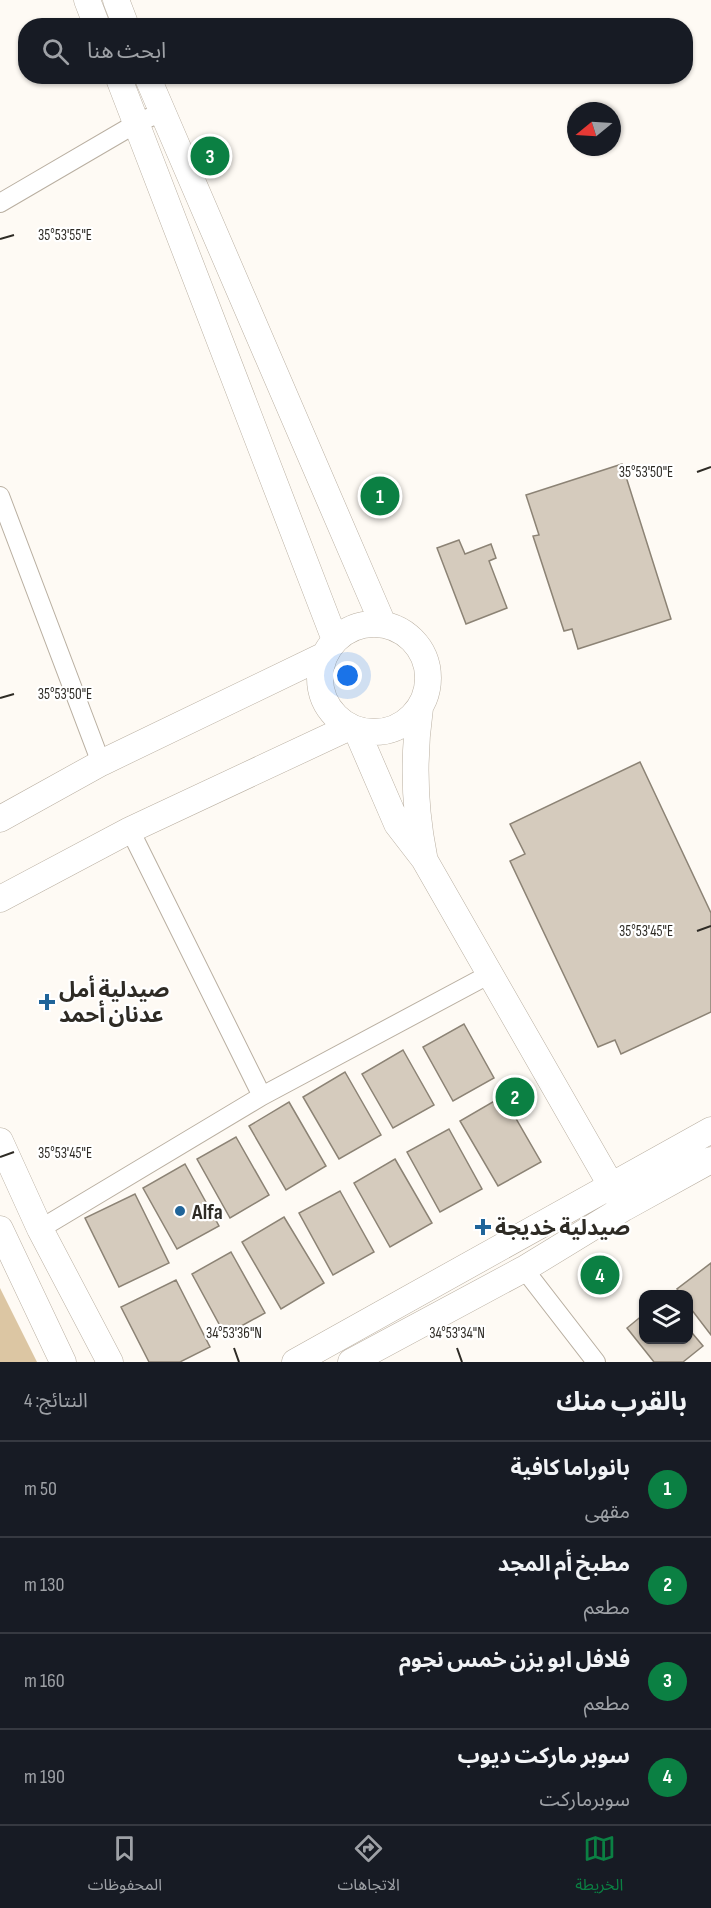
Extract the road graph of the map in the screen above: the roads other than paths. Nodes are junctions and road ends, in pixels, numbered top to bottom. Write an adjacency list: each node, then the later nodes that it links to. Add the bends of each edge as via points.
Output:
1 (87, 0): 3 (main road)
2 (116, 0): 4 (main road)
3 (95, 18)
4 (123, 18)
5 (121, 84): 8 (main road)
6 (150, 84): 7 (main road)
7 (162, 112): 8 (street); 11 (main road)
8 (137, 123): 9 (street); 12 (main road)
9 (0, 203)
10 (0, 496): 15 (street)
11 (383, 624): 12 (main road, via 349,630); 13 (main road, via 415,641 424,656 429,674)
12 (330, 648): 14 (main road, via 320,671 321,688 336,717); 15 (main road)
13 (420, 708): 14 (main road, via 407,722 391,730 374,733); 18 (main road, via 415,778)
14 (353, 728): 17 (main road); 18 (main road, via 397,824)
15 (101, 764): 16 (main road)
16 (0, 819)
17 (130, 830): 19 (main road); 21 (street)
18 (424, 859): 20 (main road)
19 (0, 899)
20 (490, 974): 21 (street); 25 (main road)
21 (262, 1096): 27 (street)
22 (711, 1130): 25 (main road)
23 (0, 1141): 27 (main road)
24 (711, 1160): 25 (main road)
25 (618, 1198): 28 (main road); 31 (main road)
26 (0, 1229): 29 (main road)
27 (40, 1229): 30 (main road)
28 (524, 1269): 32 (main road); 33 (street)
29 (63, 1362)
30 (110, 1362)
31 (295, 1362)
32 (351, 1362)
33 (596, 1362)

